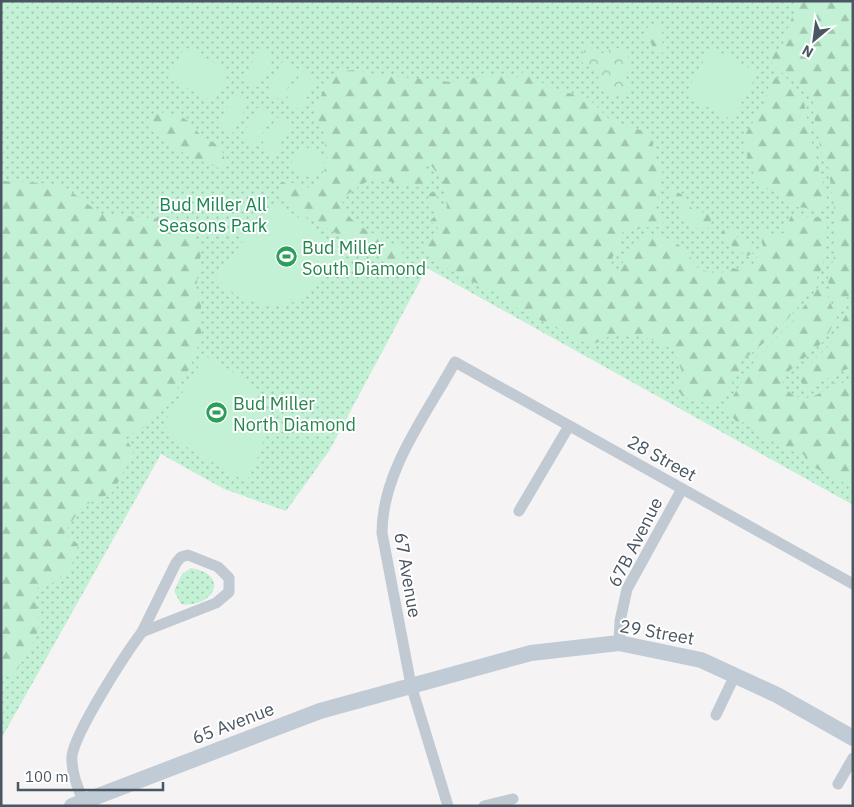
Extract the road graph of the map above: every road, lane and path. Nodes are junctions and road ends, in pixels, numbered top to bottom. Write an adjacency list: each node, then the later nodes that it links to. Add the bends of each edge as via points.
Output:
1 (455, 362): 2 (street, 28 Street); 9 (street, 67 Avenue, via 396,468 385,498 382,520)
2 (568, 426): 3 (street, 28 Street); 4 (street)
3 (682, 489): 5 (street, 28 Street); 7 (street, 67B Avenue, via 627,589)
4 (519, 511)
5 (853, 584)
6 (142, 632): 6 (street, via 216,603 229,592 228,578 218,567 198,557 181,557); 15 (street, via 128,650 76,743 72,764)
7 (619, 643): 8 (street, 29 Street, via 701,660); 9 (street, 29 Street, via 531,653)
8 (735, 675): 10 (street); 11 (street, 29 Street)
9 (411, 685): 15 (street, 65 Avenue, via 320,711); 16 (street, 67 Avenue)
10 (716, 715)
11 (853, 738)
12 (853, 758): 13 (street)
13 (838, 784)
14 (513, 798): 17 (street)
15 (78, 803)
16 (448, 806)
17 (484, 806)

